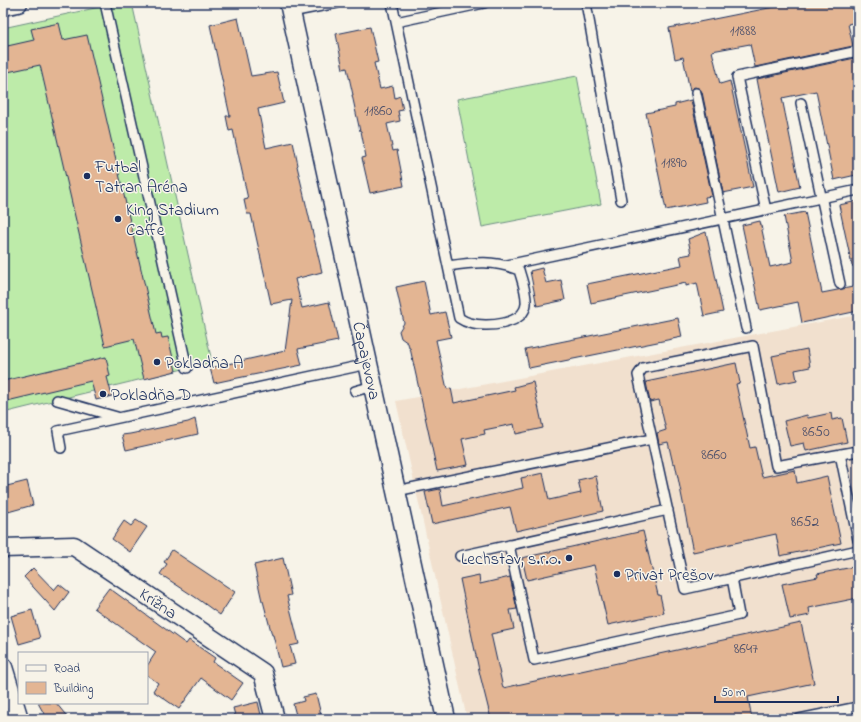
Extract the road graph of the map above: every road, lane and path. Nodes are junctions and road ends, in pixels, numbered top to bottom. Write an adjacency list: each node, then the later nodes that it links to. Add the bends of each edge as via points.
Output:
1 (18, 3): 7 (street)
2 (105, 3): 23 (lane)
3 (338, 3): 8 (lane)
4 (392, 3): 9 (lane)
5 (484, 3): 9 (lane)
6 (586, 3): 15 (lane)
7 (3, 6)
8 (290, 7): 22 (street, Čapajevova)
9 (396, 22): 19 (lane)
10 (858, 51): 16 (lane, via 737,77)
11 (696, 92): 17 (lane)
12 (801, 104): 14 (lane)
13 (858, 190): 14 (lane)
14 (821, 198): 16 (lane); 20 (lane)
15 (622, 200)
16 (766, 210): 17 (lane)
17 (723, 219): 18 (lane); 21 (lane)
18 (507, 265): 19 (lane, via 470,262); 19 (lane, via 519,270 526,304 523,314 512,321 498,324 470,323 459,318)
19 (448, 266)
20 (840, 284)
21 (746, 328)
22 (368, 364): 24 (street, Čapajevova); 27 (lane)
23 (187, 368)
24 (373, 386): 25 (lane); 32 (street, Čapajevova)
25 (355, 390)
26 (57, 400): 27 (lane)
27 (119, 417): 29 (lane, via 58,431)
28 (652, 439): 31 (lane, via 638,375 644,368 752,346 776,466); 32 (lane); 33 (lane)
29 (61, 448)
30 (858, 451): 31 (lane)
31 (840, 454): 34 (lane)
32 (396, 491): 44 (street, Čapajevova)
33 (668, 510): 35 (lane); 39 (lane, via 685,589)
34 (858, 540)
35 (509, 545): 38 (lane); 39 (lane, via 534,660 739,615)
36 (3, 548): 43 (street, Krížna, via 74,546 263,673)
37 (858, 550): 39 (lane)
38 (460, 556)
39 (732, 578)
40 (3, 667): 42 (street)
41 (858, 707): 45 (lane)
42 (18, 719)
43 (275, 719)
44 (446, 719)
45 (799, 719)

